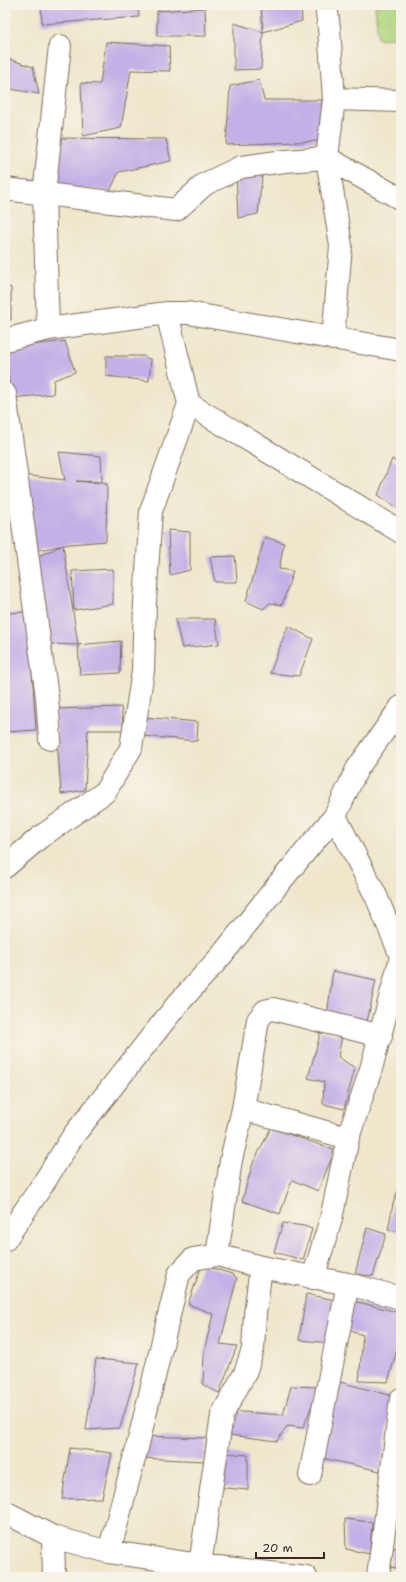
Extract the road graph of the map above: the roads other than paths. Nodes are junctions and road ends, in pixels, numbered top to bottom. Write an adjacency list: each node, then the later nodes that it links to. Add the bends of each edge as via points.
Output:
1 (326, 5): 3 (street)
2 (60, 46): 7 (street)
3 (334, 99): 4 (street); 5 (street)
4 (401, 101)
5 (327, 158): 7 (street, via 241,167 204,184 176,210); 8 (street); 11 (street, via 341,246)
6 (5, 189): 7 (street)
7 (44, 194): 10 (street)
8 (401, 199)
9 (167, 313): 10 (street); 11 (street, via 188,314); 15 (street)
10 (48, 329): 12 (street)
11 (333, 339): 13 (street)
12 (5, 340)
13 (401, 350)
14 (5, 394): 18 (street, via 47,697)
15 (189, 404): 16 (street); 20 (street, via 151,511 143,671 131,748 105,792 39,838)
16 (401, 532)
17 (401, 707): 19 (street, via 357,769)
18 (50, 739)
19 (335, 816): 21 (street, via 376,896); 25 (street, via 221,956 176,1006 73,1136)
20 (5, 867)
21 (401, 957): 22 (street)
22 (381, 1036): 23 (street, via 273,1009 265,1011 258,1020); 24 (street)
23 (243, 1109): 24 (street); 26 (street, via 231,1160)
24 (348, 1138): 28 (street, via 331,1219)
25 (5, 1240)
26 (217, 1255): 27 (street); 35 (street, via 193,1259 179,1274)
27 (261, 1267): 28 (street); 36 (street, via 253,1349 245,1373 222,1415)
28 (313, 1278): 29 (street)
29 (348, 1284): 30 (street); 32 (street)
30 (401, 1298)
31 (401, 1399): 39 (street)
32 (310, 1474)
33 (5, 1512): 34 (street)
34 (53, 1537): 35 (street); 37 (street)
35 (109, 1552): 36 (street)
36 (200, 1566): 38 (street)
37 (54, 1577)
38 (306, 1577)
39 (378, 1577)

